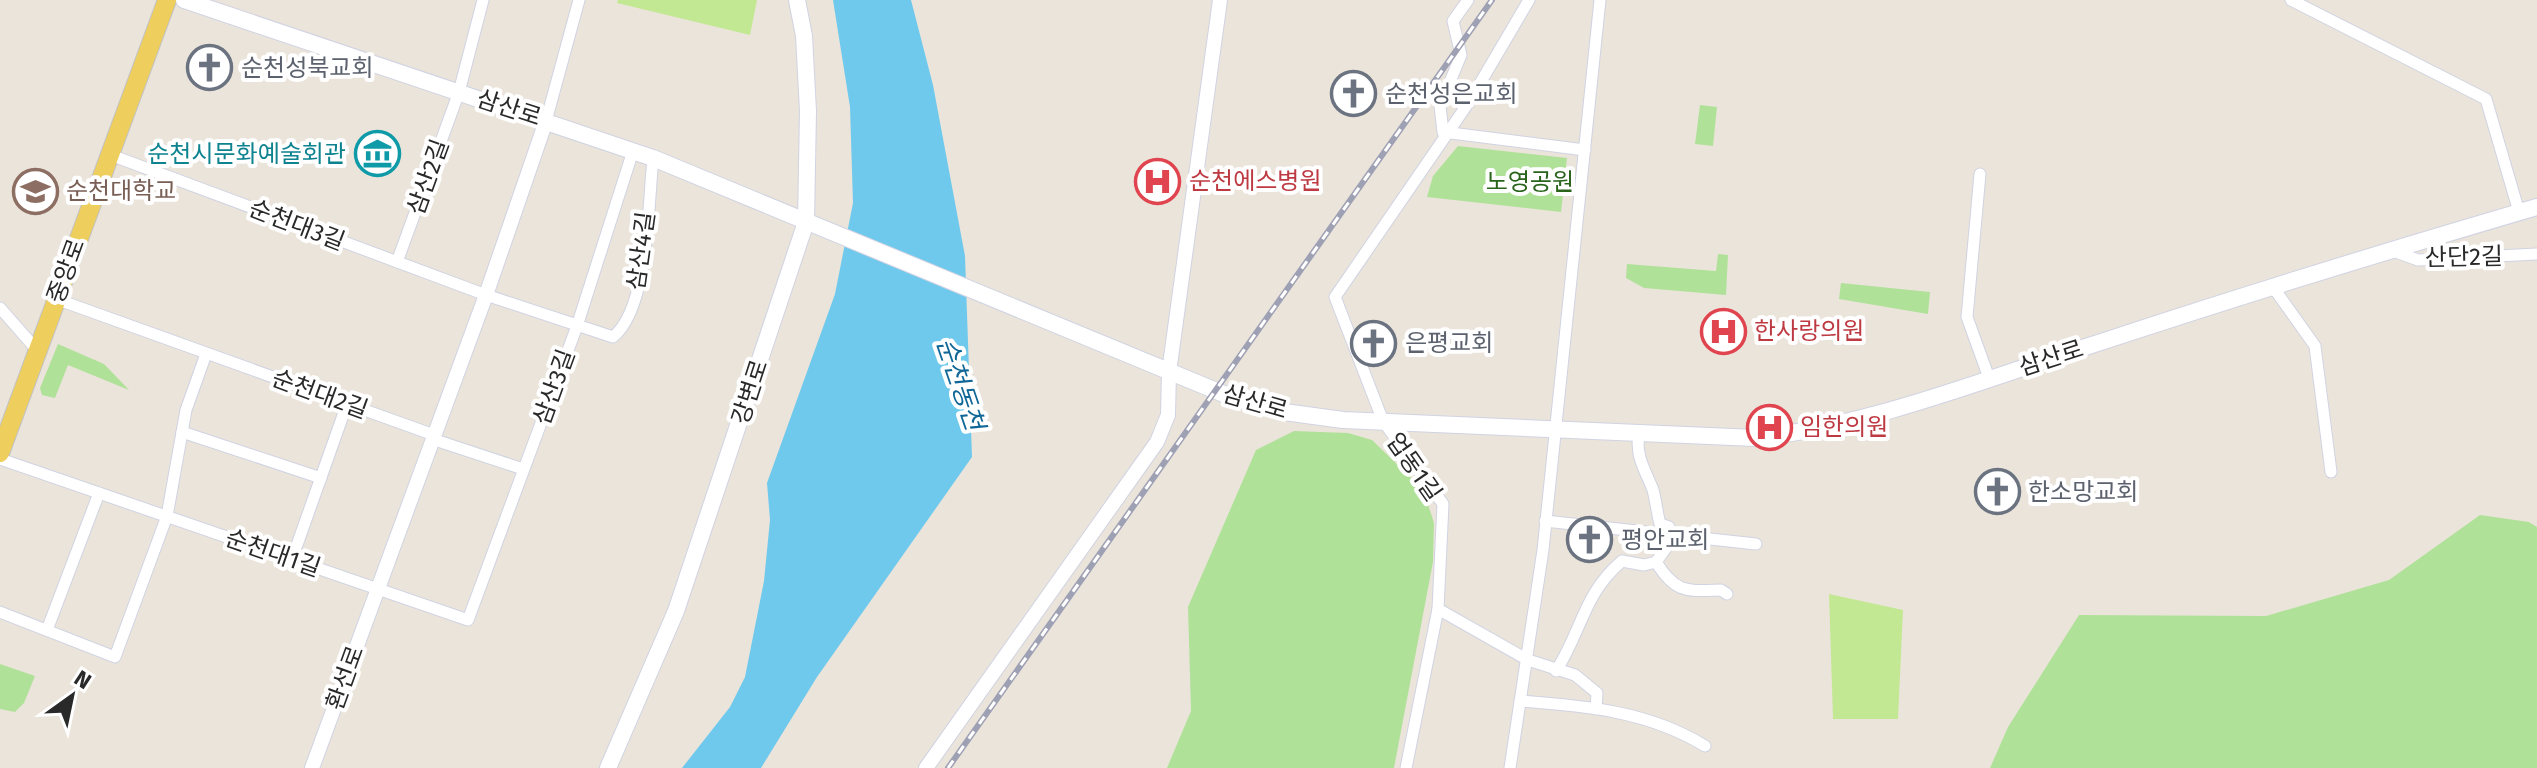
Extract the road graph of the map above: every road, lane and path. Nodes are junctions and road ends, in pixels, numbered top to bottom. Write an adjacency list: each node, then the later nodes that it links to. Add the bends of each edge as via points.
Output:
1 (167, 0): 16 (main road, 중앙로)
2 (184, 0): 11 (main road, 삼산로)
3 (483, 0): 11 (street, 삼산2길)
4 (579, 0): 12 (street)
5 (797, 0): 21 (main road, 강변로, via 808,111)
6 (1220, 0): 32 (street)
7 (1468, 0): 13 (street, via 1453,21 1461,55 1440,106 1440,127)
8 (1529, 0): 13 (street)
9 (1600, 0): 14 (street)
10 (2291, 0): 20 (street, via 2486,99)
11 (459, 92): 12 (main road, 삼산로); 24 (street, 삼산2길)
12 (546, 121): 15 (main road, 삼산로); 26 (street, 환선로)
13 (1447, 134): 14 (street); 35 (street, 업동1길, via 1335,297)
14 (1585, 150): 36 (street)
15 (633, 151): 17 (main road, 삼산로); 29 (street, 삼산3길)
16 (108, 154): 24 (street, 순천대3길); 27 (main road, 중앙로)
17 (653, 158): 21 (main road, 삼산로); 29 (street, 삼산4길, via 635,298 625,326 613,337)
18 (1980, 174): 33 (street, via 1967,317)
19 (2537, 207): 20 (main road, 삼산로)
20 (2519, 212): 22 (main road, 삼산로)
21 (806, 222): 32 (main road, 삼산로); 62 (main road, 강변로, via 686,582)
22 (2392, 251): 23 (street, 산단2길, via 2418,260); 25 (main road, 삼산로)
23 (2537, 254)
24 (397, 262): 26 (street, 순천대3길)
25 (2273, 287): 33 (main road, 삼산로); 42 (street, via 2315,346)
26 (486, 295): 29 (street); 39 (street, 환선로)
27 (56, 299): 30 (main road, 중앙로); 31 (street, 순천대2길)
28 (0, 308): 30 (street)
29 (577, 326): 41 (street, 삼산3길)
30 (37, 350): 40 (main road, 중앙로)
31 (206, 354): 34 (street, 순천대2길); 37 (street)
32 (1169, 372): 35 (main road, 삼산로, via 1284,412); 63 (street, via 1168,415 1157,442)
33 (1989, 378): 38 (main road, 삼산로, via 1793,434 1755,438)
34 (347, 404): 39 (street, 순천대2길); 43 (street)
35 (1383, 421): 36 (main road, 삼산로); 53 (street, 업동1길, via 1443,504)
36 (1553, 431): 38 (main road, 삼산로); 46 (street)
37 (182, 432): 43 (street); 45 (street)
38 (1639, 433): 47 (street, via 1637,448 1660,524)
39 (433, 437): 41 (street); 51 (street, 환선로)
40 (0, 456): 44 (street, 순천대1길)
41 (523, 469): 51 (street, 삼산3길, via 468,620)
42 (2331, 472)
43 (321, 478): 49 (street)
44 (99, 493): 45 (street, 순천대1길); 55 (street)
45 (167, 516): 49 (street, 순천대1길); 55 (street, via 115,657)
46 (1545, 521): 47 (street); 56 (street)
47 (1672, 534): 48 (street); 50 (street)
48 (1756, 544)
49 (292, 559): 51 (street, 순천대1길)
50 (1656, 562): 52 (street, via 1675,586); 57 (street, via 1622,561 1610,571 1585,604 1572,645)
51 (379, 589): 61 (street, 환선로)
52 (1727, 594)
53 (1438, 609): 56 (street); 64 (street, 업동1길)
54 (0, 612): 55 (street)
55 (47, 630)
56 (1528, 660): 57 (street); 58 (street)
57 (1556, 671): 59 (street, via 1575,675 1597,693)
58 (1520, 701): 59 (street); 65 (street)
59 (1596, 709): 60 (street, via 1649,719)
60 (1705, 746)
61 (312, 768)
62 (608, 768)
63 (926, 768)
64 (1406, 768)
65 (1510, 768)

